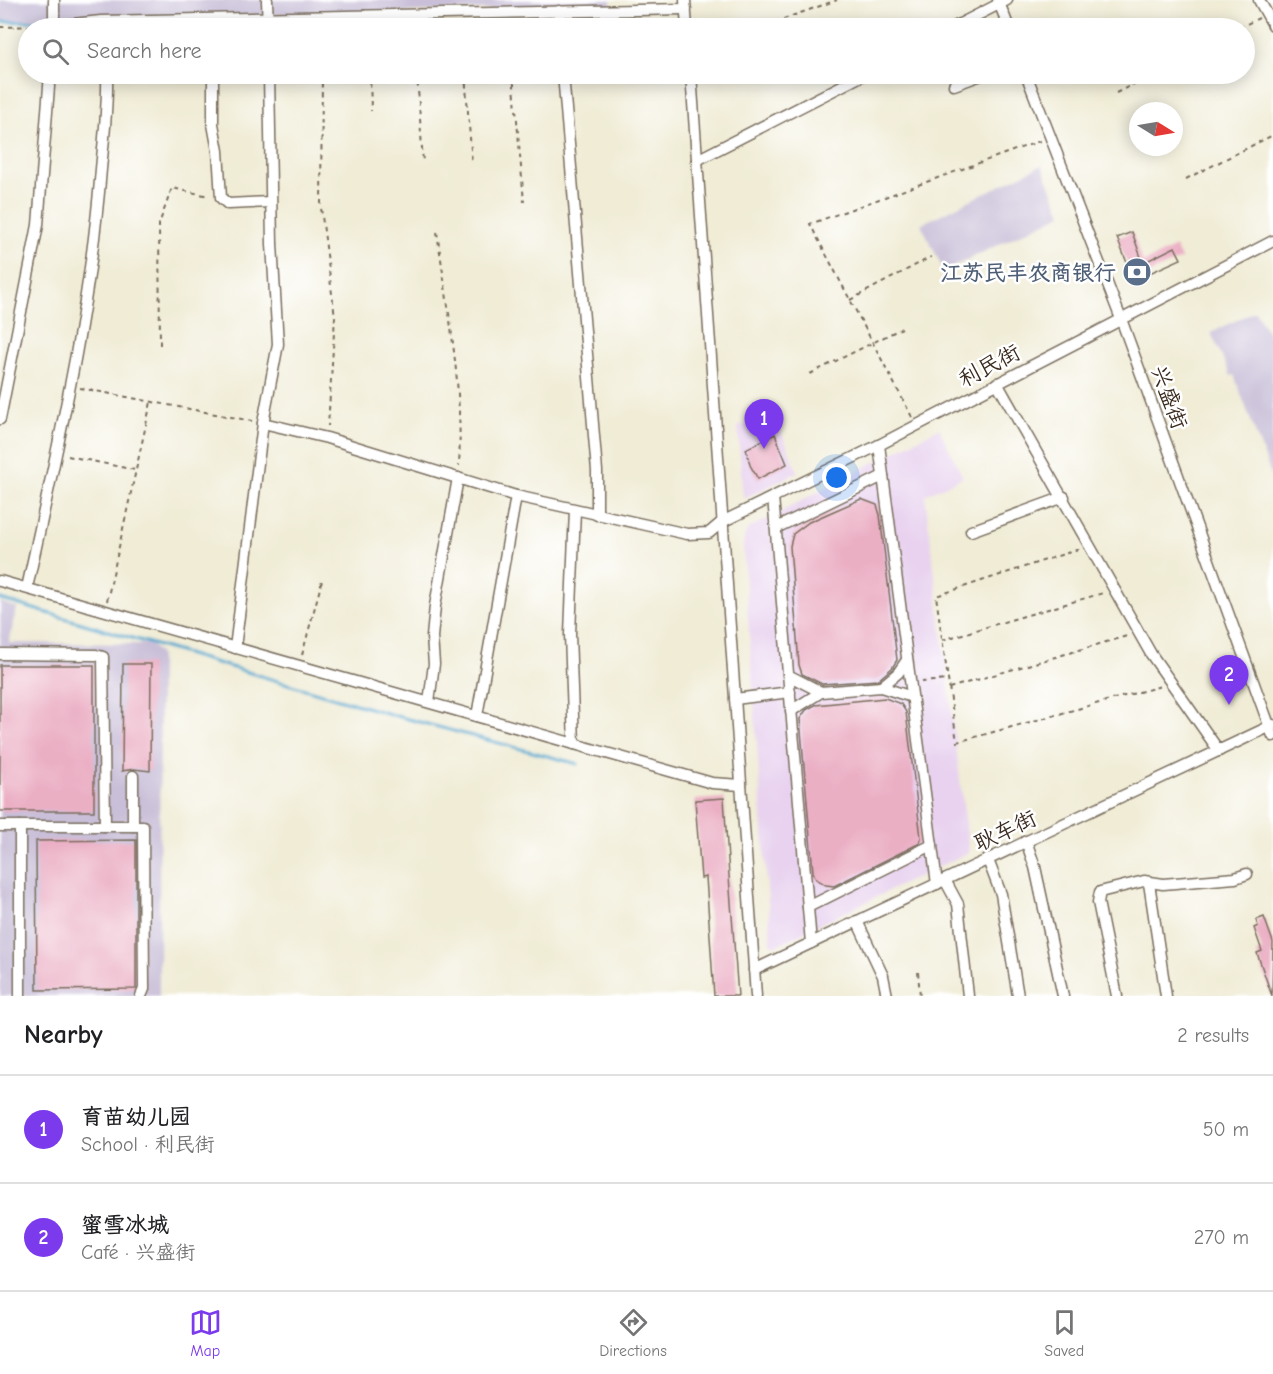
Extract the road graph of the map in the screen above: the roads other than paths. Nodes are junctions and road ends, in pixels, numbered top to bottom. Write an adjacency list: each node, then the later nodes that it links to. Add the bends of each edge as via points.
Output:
1 (54, 0): 7 (street)
2 (267, 0): 8 (street)
3 (1259, 0): 13 (street)
4 (1002, 1): 11 (street); 12 (street)
5 (686, 4): 6 (street)
6 (559, 11): 9 (street); 10 (street)
7 (54, 18)
8 (268, 18)
9 (389, 18)
10 (559, 18)
11 (971, 18)
12 (1006, 18)
13 (1273, 25)
14 (49, 84): 27 (street, via 38,225)
15 (107, 84): 41 (street, via 98,214 70,386)
16 (213, 84): 23 (street, via 221,198 228,204)
17 (269, 84): 23 (street)
18 (564, 84): 36 (street, via 597,471)
19 (692, 84): 22 (street)
20 (845, 84): 22 (street)
21 (1030, 84): 25 (street, 兴盛街)
22 (697, 160): 37 (street)
23 (271, 202): 28 (street, via 278,344)
24 (1273, 241): 25 (street, 利民街)
25 (1120, 319): 26 (street, 利民街); 54 (street, 兴盛街)
26 (998, 383): 29 (street, 利民街); 34 (street)
27 (0, 419)
28 (263, 423): 31 (street, 利民街); 42 (street)
29 (879, 445): 30 (street); 33 (street, 利民街)
30 (883, 476): 38 (street); 44 (street)
31 (458, 478): 32 (street, 利民街); 51 (street, via 435,606)
32 (516, 496): 35 (street, 利民街); 53 (street)
33 (773, 497): 37 (street, 利民街); 38 (street)
34 (1064, 497): 39 (street); 56 (street, via 1139,633)
35 (575, 510): 36 (street, 利民街); 55 (street, via 570,634)
36 (597, 514): 37 (street, 利民街, via 687,534 709,533)
37 (722, 522): 50 (street)
38 (776, 528): 45 (street)
39 (971, 531)
40 (0, 580): 41 (street)
41 (27, 588): 42 (street)
42 (235, 648): 51 (street)
43 (0, 654): 61 (street, via 103,657)
44 (907, 660): 46 (street); 49 (street)
45 (788, 675): 47 (street); 48 (street)
46 (881, 687): 48 (street); 49 (street)
47 (790, 692): 50 (street); 52 (street)
48 (821, 692): 52 (street)
49 (912, 697): 64 (street)
50 (735, 699): 58 (street)
51 (429, 702): 53 (street)
52 (791, 711): 69 (street)
53 (477, 716): 55 (street)
54 (1272, 729): 56 (street, 耿车街)
55 (574, 744): 58 (street, via 712,783)
56 (1219, 751): 63 (street, 耿车街)
57 (133, 776): 62 (street)
58 (741, 785): 72 (street)
59 (0, 826): 60 (street)
60 (20, 826): 61 (street); 73 (street)
61 (105, 826): 62 (street)
62 (133, 826): 74 (street, via 143,826)
63 (1026, 842): 65 (street, 耿车街); 79 (street)
64 (932, 845): 67 (street); 69 (street)
65 (988, 860): 67 (street, 耿车街); 78 (street, via 1001,894)
66 (1247, 874): 68 (street)
67 (941, 882): 70 (street, 耿车街); 77 (street, via 958,904)
68 (1149, 883): 80 (street, via 1106,889 1098,897); 81 (street)
69 (808, 907): 71 (street)
70 (857, 921): 71 (street, 耿车街); 76 (street, via 883,976)
71 (811, 943): 72 (street, 耿车街)
72 (754, 970): 75 (street)
73 (20, 996)
74 (141, 996)
75 (756, 996)
76 (887, 996)
77 (968, 996)
78 (1018, 996)
79 (1064, 996)
80 (1117, 996)
81 (1167, 996)

